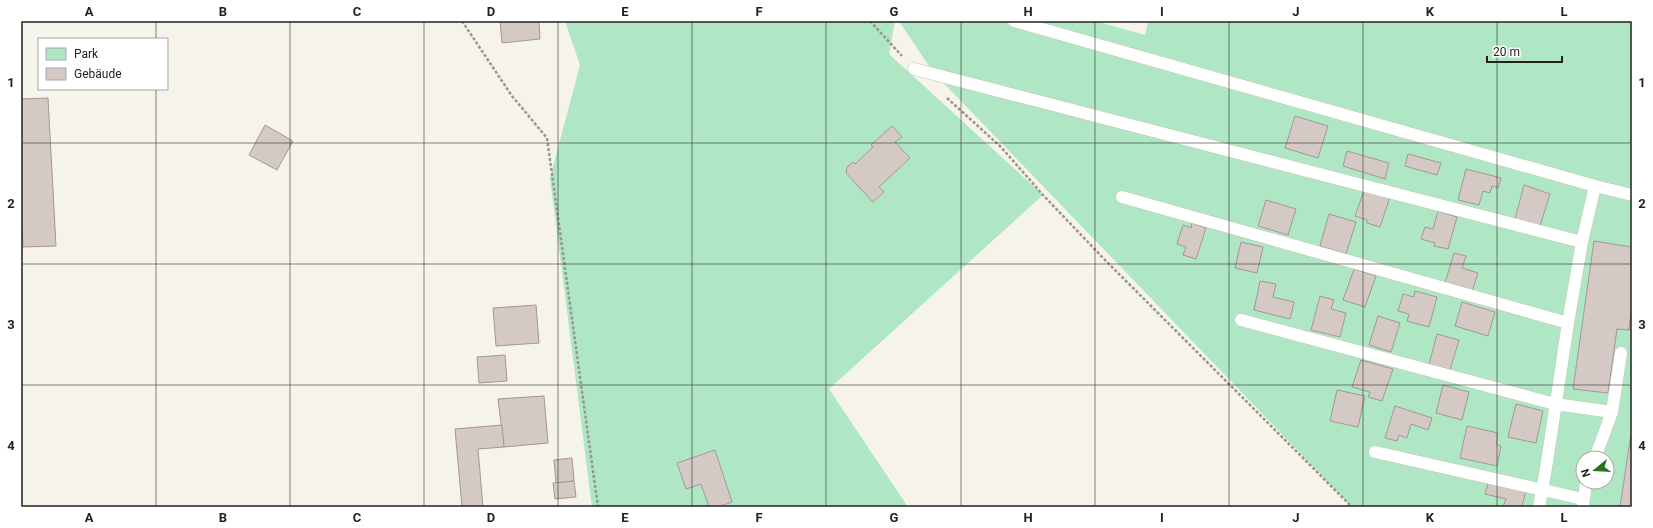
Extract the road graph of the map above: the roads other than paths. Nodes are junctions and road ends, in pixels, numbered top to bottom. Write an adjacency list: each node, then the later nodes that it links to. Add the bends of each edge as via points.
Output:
1 (1014, 21): 3 (lane)
2 (914, 69): 6 (lane)
3 (1595, 186): 4 (lane); 6 (lane)
4 (1632, 195)
5 (1122, 197): 8 (lane)
6 (1582, 242): 8 (lane)
7 (1242, 320): 10 (lane)
8 (1568, 323): 10 (lane)
9 (1621, 353): 11 (lane)
10 (1555, 404): 11 (lane); 14 (lane)
11 (1612, 412): 12 (lane)
12 (1598, 450)
13 (1375, 452): 14 (lane)
14 (1541, 490): 16 (lane); 17 (lane)
15 (1585, 490): 16 (lane)
16 (1583, 503)
17 (1538, 507)

